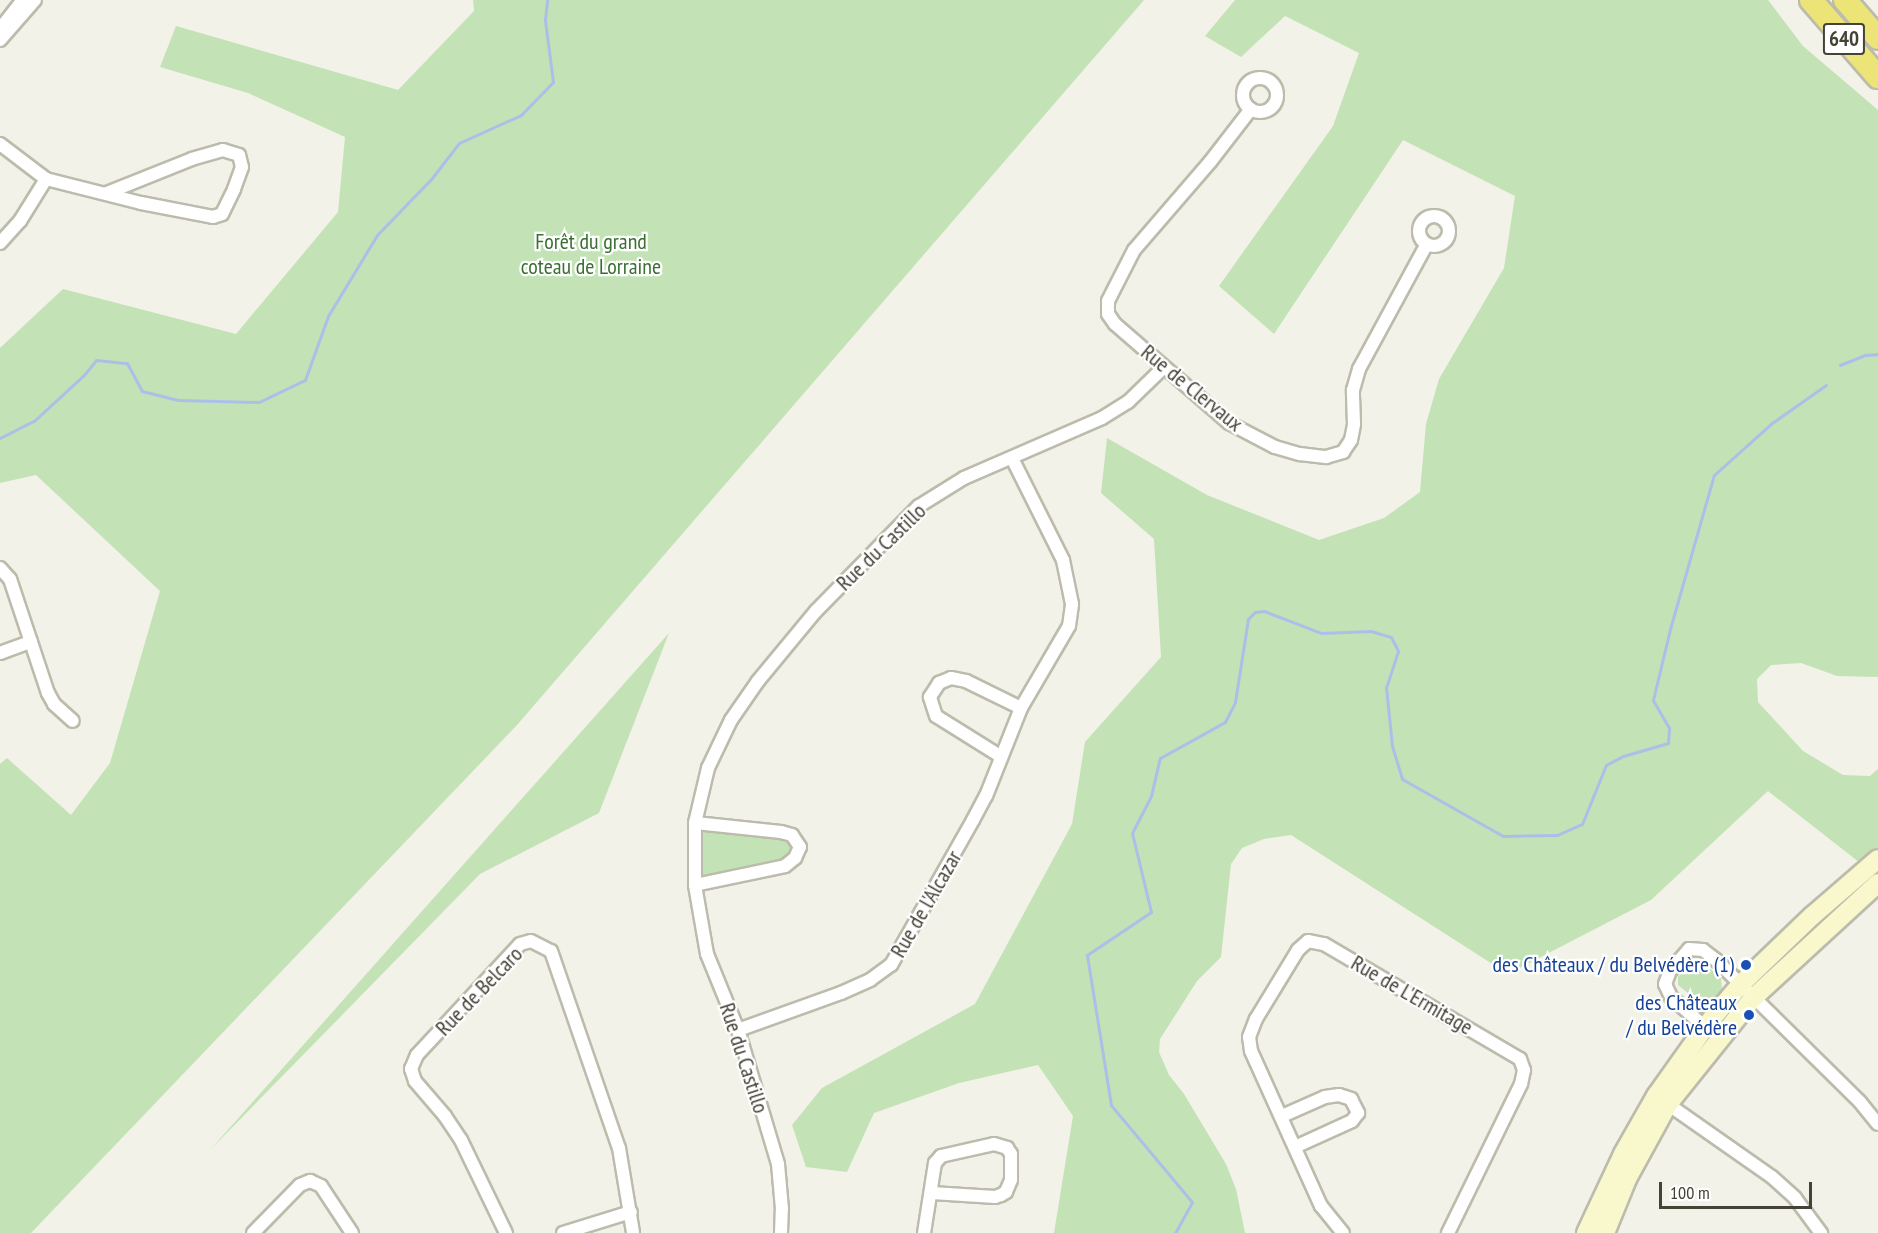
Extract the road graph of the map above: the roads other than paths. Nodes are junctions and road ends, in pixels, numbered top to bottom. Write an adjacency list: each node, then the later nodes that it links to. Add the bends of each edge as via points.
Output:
1 (35, 0): 4 (street)
2 (1811, 0): 8 (highway, 640)
3 (1845, 0): 6 (highway, 640)
4 (20, 4): 5 (street); 7 (street)
5 (0, 29)
6 (1878, 38)
7 (0, 40)
8 (1878, 77)
9 (1251, 110): 15 (street, Rue de Clervaux, via 1134,250 1108,301 1108,314 1115,324)
10 (0, 144): 11 (street)
11 (46, 179): 12 (street); 13 (street, via 20,221)
12 (107, 193): 12 (street, via 213,217 222,214 242,167 239,155 223,150)
13 (0, 243)
14 (1427, 244): 15 (street, Rue de Clervaux, via 1359,369 1353,390 1351,440 1343,452 1326,457 1275,447 1229,423)
15 (1164, 367): 16 (street, Rue du Castillo, via 1128,402 1102,418)
16 (1012, 458): 20 (street, Rue de l'Alcazar, via 1064,560 1072,604 1069,626); 23 (street, Rue du Castillo, via 964,478 918,506 816,611 731,720 708,768)
17 (0, 568): 18 (street, via 10,579)
18 (31, 642): 19 (street); 21 (street, via 48,693)
19 (0, 653)
20 (1020, 708): 22 (street, Rue de l'Alcazar); 22 (street, via 966,681 951,678 939,683 930,697 936,716)
21 (73, 721)
22 (1000, 756): 29 (street, Rue de l'Alcazar, via 982,804 891,965 841,993)
23 (695, 823): 26 (street, Rue du Castillo); 26 (street, via 781,832 792,835 800,847 785,866)
24 (1878, 859): 27 (street, via 1812,916)
25 (1878, 884): 27 (street)
26 (695, 885): 29 (street, Rue du Castillo, via 707,954)
27 (1747, 991): 28 (street); 28 (street, via 1703,950 1689,950 1670,971 1665,984 1671,997); 30 (street); 32 (street)
28 (1705, 1027): 30 (street)
29 (738, 1030): 42 (street, Rue du Castillo, via 778,1164)
30 (1662, 1100): 36 (street); 46 (street, via 1772,1177 1795,1198)
31 (1282, 1116): 33 (street, Rue de L'Ermitage); 33 (street, via 1339,1095 1351,1099 1358,1113 1352,1121); 45 (street, Rue de L'Ermitage, via 1251,1051 1249,1037 1298,950 1308,941 1324,944 1520,1059 1524,1070 1521,1084)
32 (1878, 1124)
33 (1295, 1147): 44 (street, Rue de L'Ermitage, via 1321,1206)
34 (932, 1193): 34 (street, via 1001,1195 1011,1180 1011,1154 1007,1148 994,1144 941,1156 936,1163); 43 (street)
35 (631, 1212): 39 (street, Rue de Belcaro, via 619,1148 551,951 531,941 520,944 417,1055 411,1069 461,1140); 40 (street); 41 (street, Rue de Belcaro)
36 (1601, 1230)
37 (253, 1233): 38 (street, via 300,1185 310,1181 321,1186)
38 (352, 1233)
39 (506, 1233)
40 (563, 1233)
41 (633, 1233)
42 (781, 1233)
43 (924, 1233)
44 (1342, 1233)
45 (1448, 1233)
46 (1821, 1233)

